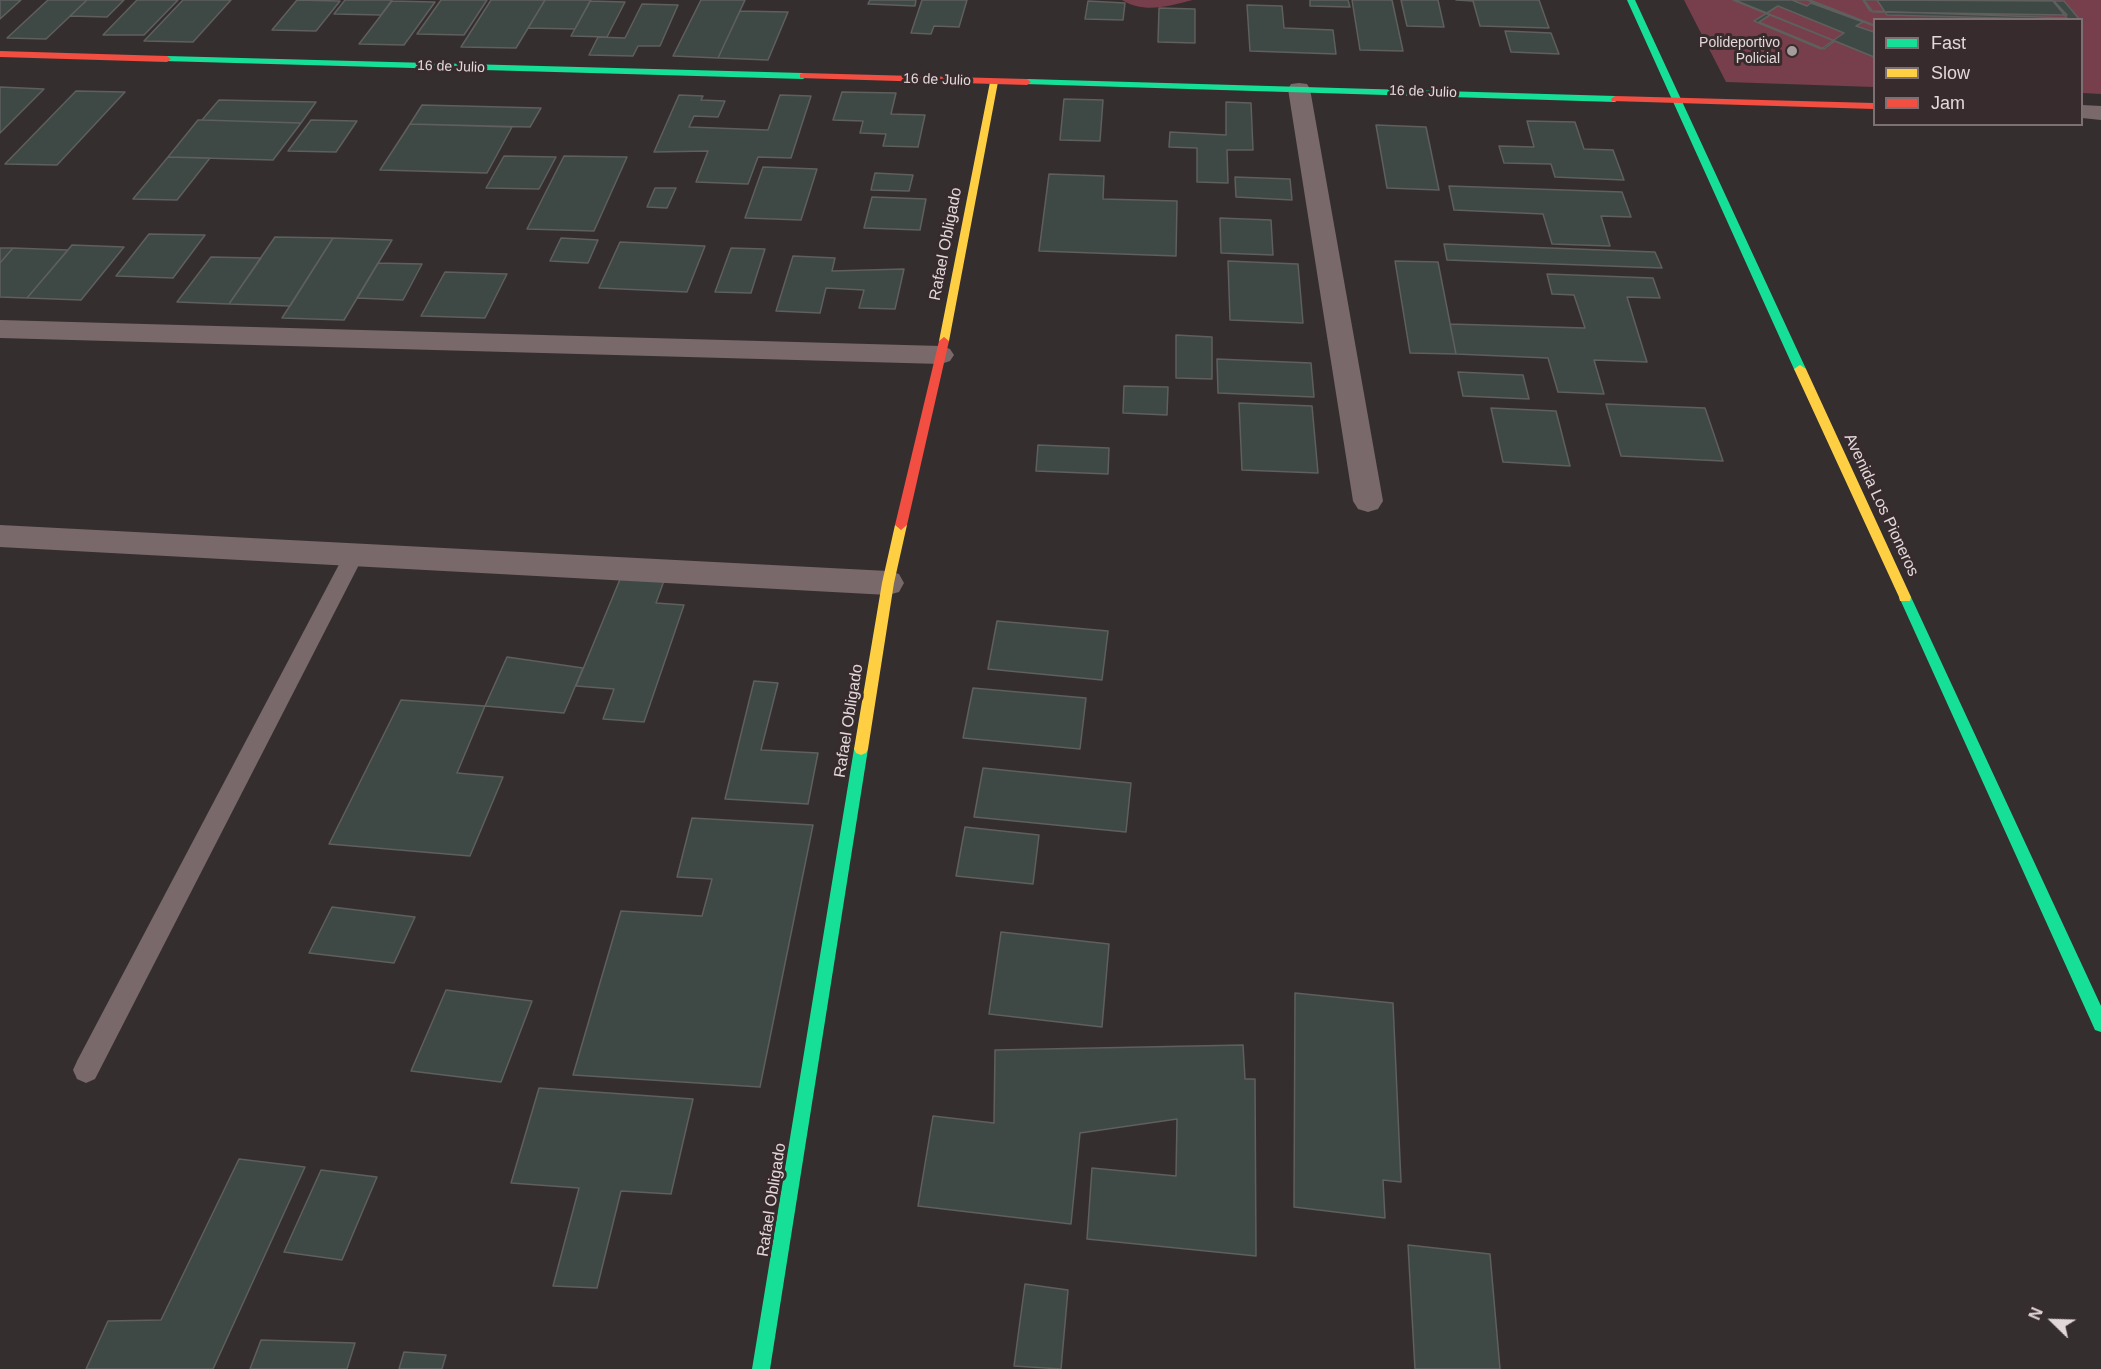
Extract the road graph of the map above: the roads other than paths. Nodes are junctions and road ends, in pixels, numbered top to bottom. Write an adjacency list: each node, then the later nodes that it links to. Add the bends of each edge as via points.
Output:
1 (1630, 0): 5 (street, Avenida Los Pioneros)
2 (0, 54): 3 (street, 16 de Julio)
3 (994, 82): 4 (street, 16 de Julio); 10 (street, Rafael Obligado)
4 (1299, 89): 5 (street, 16 de Julio); 11 (street)
5 (1676, 99): 6 (street, 16 de Julio); 15 (street, Avenida Los Pioneros)
6 (1873, 106)
7 (2083, 112): 8 (street)
8 (2101, 113)
9 (0, 329): 10 (street)
10 (941, 355): 14 (street, Rafael Obligado)
11 (1368, 501)
12 (0, 536): 13 (street)
13 (354, 555): 14 (street); 16 (lane)
14 (888, 583): 17 (street, Rafael Obligado)
15 (2101, 1024)
16 (86, 1070)
17 (761, 1369)

